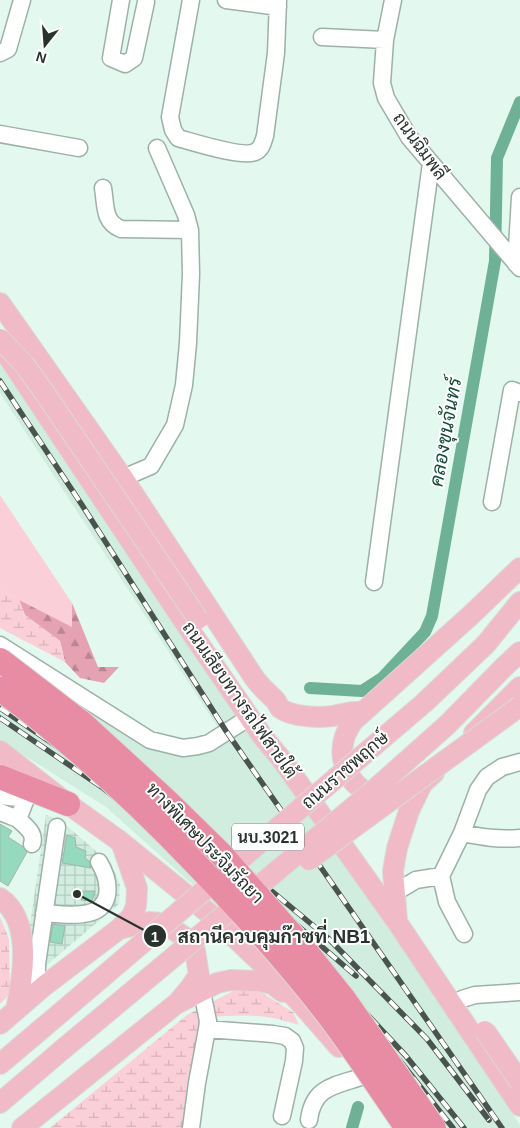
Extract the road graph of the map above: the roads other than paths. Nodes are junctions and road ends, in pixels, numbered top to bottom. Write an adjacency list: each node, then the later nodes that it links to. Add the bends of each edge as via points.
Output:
1 (22, 0): 8 (street)
2 (121, 0): 6 (street, via 111,58 125,64 134,58)
3 (191, 0): 7 (street, via 170,117 173,130 178,138 241,154 255,153 265,136 276,53)
4 (226, 0): 7 (street)
5 (393, 0): 10 (street, ถนนฉิมพลี)
6 (146, 2)
7 (278, 4)
8 (6, 32): 11 (street, via 8,50)
9 (322, 37): 10 (street)
10 (385, 40): 15 (street, ถนนฉิมพลี, via 382,83 386,98 409,137)
11 (0, 53)
12 (0, 134): 13 (street)
13 (78, 148)
14 (157, 148): 18 (street)
15 (431, 163): 19 (street, ถนนฉิมพลี); 26 (street)
16 (104, 188): 18 (street, via 108,220 114,226 121,229)
17 (520, 197): 19 (street)
18 (190, 230): 23 (street, via 188,343 184,385 175,425 151,466)
19 (516, 263)
20 (0, 303): 21 (main road, ถนนเลียบทางรถไฟสายใต้)
21 (5, 335): 23 (main road, ถนนเลียบทางรถไฟสายใต้); 30 (main road, bridge); 37 (main road, ถนนเลียบทางรถไฟสายใต้, via 4,351)
22 (520, 393): 24 (street, via 512,390)
23 (123, 478): 35 (main road, ถนนเลียบทางรถไฟสายใต้, via 255,679)
24 (492, 502)
25 (520, 568): 36 (main road, ถนนราชพฤกษ์)
26 (374, 582)
27 (520, 602): 72 (main road, ถนนราชพฤกษ์ / นบ.3021, bridge, via 486,644 416,709)
28 (0, 645): 37 (street, via 150,740 183,748 204,745)
29 (520, 652): 58 (main road, ถนนราชพฤกษ์ / นบ.3021, bridge, via 447,725 375,790)
30 (224, 657): 35 (main road, via 262,698); 39 (main road, via 270,730)
31 (0, 660): 84 (highway, ทางพิเศษประจิมรัถยา, bridge, via 82,724 220,853 299,942 344,999)
32 (520, 686): 42 (main road)
33 (0, 688): 82 (highway, ทางพิเศษประจิมรัถยา, bridge, via 92,762 156,822 247,917 338,1028)
34 (520, 706): 58 (main road, bridge, via 322,852)
35 (280, 708): 36 (main road, ถนนเลียบทางรถไฟสายใต้, via 316,717 348,711)
36 (363, 712): 42 (main road, ถนนราชพฤกษ์, via 352,722 342,751 344,766 351,780 369,794 391,799 403,797)
37 (250, 717): 39 (main road, ถนนเลียบทางรถไฟสายใต้)
38 (0, 751): 45 (main road)
39 (282, 760): 60 (main road, ถนนเลียบทางรถไฟสายใต้)
40 (520, 762): 49 (street, via 502,767 487,777 478,790)
41 (0, 777): 43 (highway)
42 (422, 784): 55 (main road, via 397,848)
43 (28, 793): 44 (street); 45 (highway); 47 (street)
44 (0, 796)
45 (68, 804): 51 (main road)
46 (0, 812): 47 (street)
47 (18, 819): 52 (street, via 32,833)
48 (56, 827): 57 (street)
49 (462, 833): 50 (street, via 504,840); 54 (street)
50 (520, 838)
51 (121, 842): 59 (main road, via 134,875 138,897 132,916); 67 (main road, via 211,916)
52 (32, 844)
53 (99, 862): 57 (street, via 108,886 102,905 84,914)
54 (441, 876): 55 (street, via 416,880); 61 (street, via 447,902)
55 (394, 894): 60 (main road)
56 (0, 898): 68 (main road, via 17,920 23,951 24,969)
57 (44, 913): 62 (street, via 37,978)
58 (228, 914): 75 (main road, ถนนราชพฤกษ์ / นบ.3021, bridge)
59 (118, 929): 62 (main road); 66 (main road, via 149,922 160,923 186,938 195,950 199,975)
60 (401, 929): 65 (main road); 74 (main road, ถนนเลียบทางรถไฟสายใต้)
61 (464, 934)
62 (44, 986): 68 (main road)
63 (202, 992): 66 (main road); 67 (main road, via 217,983 231,980 259,980 272,984); 70 (street)
64 (520, 992): 65 (street)
65 (462, 998): 74 (main road, bridge)
66 (176, 1004): 79 (main road)
67 (304, 1006): 71 (main road)
68 (16, 1010): 69 (main road)
69 (0, 1024)
70 (207, 1029): 77 (street, via 273,1034 292,1041 294,1061); 80 (street)
71 (335, 1042): 73 (main road); 83 (main road, via 372,1063)
72 (0, 1064)
73 (362, 1077): 78 (street, via 319,1094 313,1102); 81 (main road)
74 (515, 1081): 76 (main road, ถนนเลียบทางรถไฟสายใต้)
75 (0, 1103)
76 (520, 1106)
77 (282, 1116)
78 (309, 1120)
79 (22, 1128)
80 (191, 1128)
81 (397, 1128)
82 (406, 1128)
83 (419, 1128)
84 (434, 1128)

